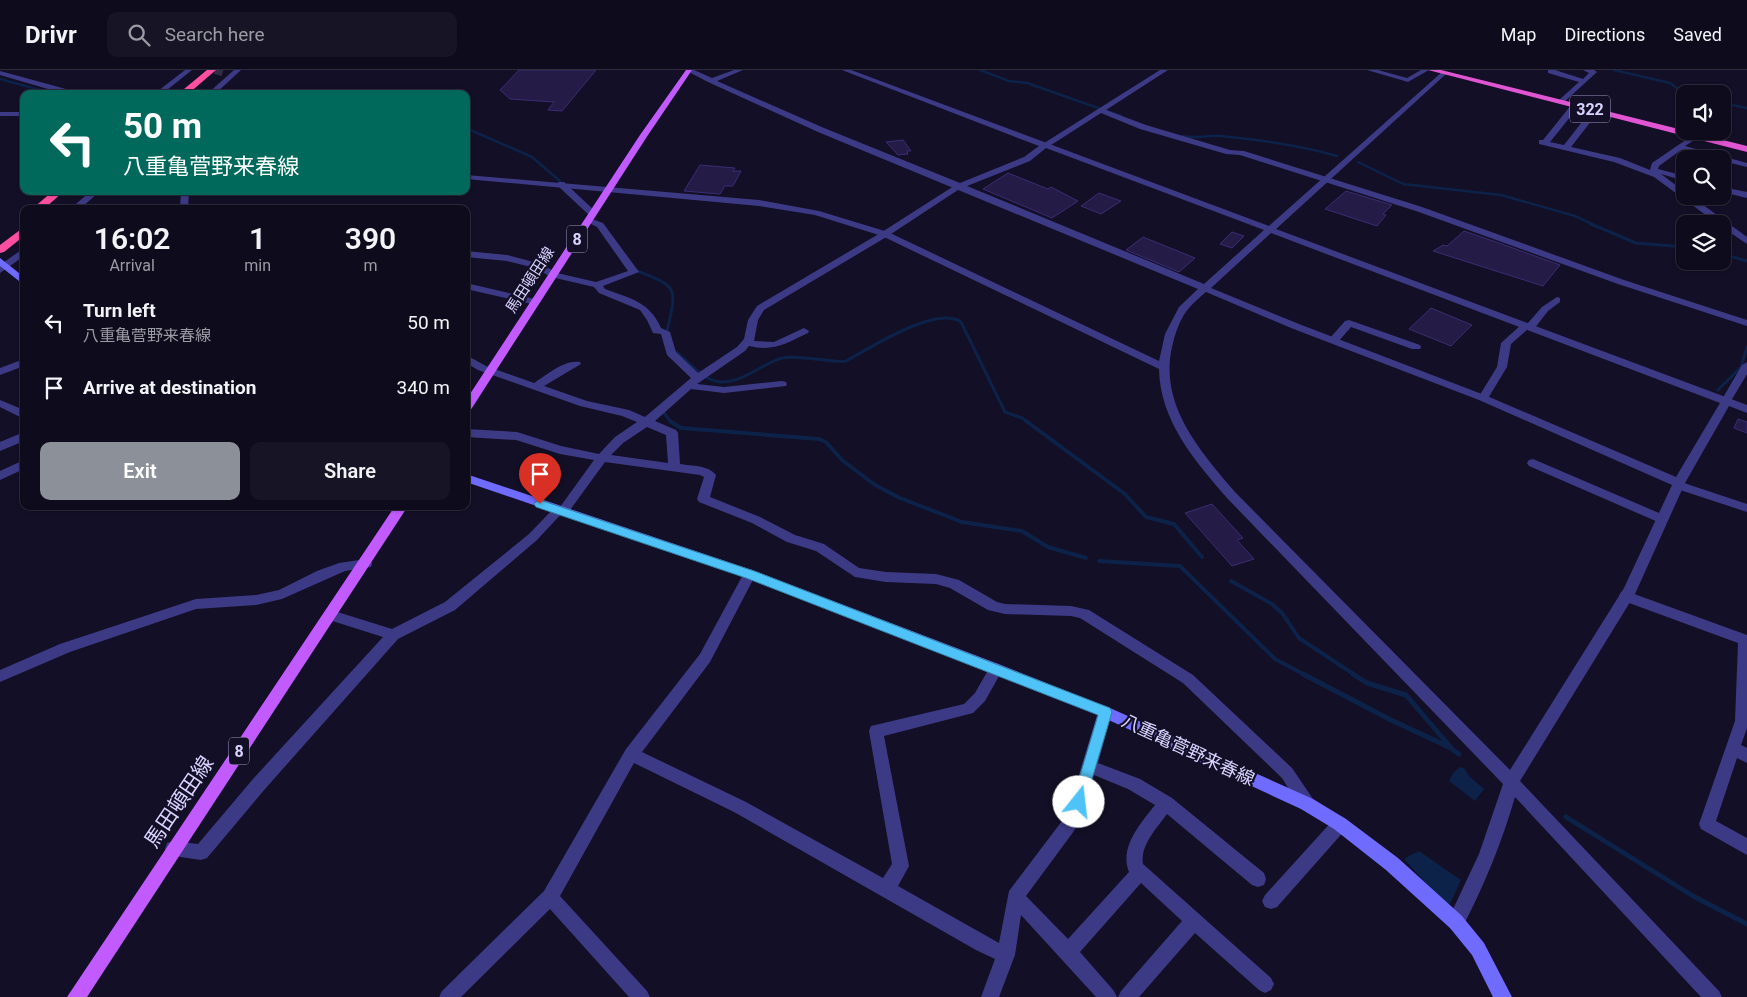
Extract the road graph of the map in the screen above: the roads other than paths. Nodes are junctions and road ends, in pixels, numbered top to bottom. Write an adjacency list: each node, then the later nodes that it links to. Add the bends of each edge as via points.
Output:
1 (189, 70): 17 (street)
2 (212, 70): 18 (highway)
3 (688, 70): 15 (street); 42 (main road, 馬田頓田線 / 8)
4 (740, 70): 15 (street)
5 (845, 70): 30 (street)
6 (1165, 70): 23 (street)
7 (1370, 70): 8 (street, via 1408,80)
8 (1426, 70)
9 (1552, 70): 14 (street, via 1550,72)
10 (1567, 70): 14 (street)
11 (1438, 71): 21 (highway, 322); 38 (street)
12 (230, 72): 19 (highway); 20 (street)
13 (0, 73): 16 (street)
14 (1586, 76): 21 (street)
15 (710, 81): 40 (street)
16 (60, 90)
17 (162, 90)
18 (187, 90)
19 (200, 90)
20 (214, 90)
21 (1562, 102): 22 (highway, 322)
22 (1575, 106): 24 (highway, 322); 32 (street, via 1543,142)
23 (1101, 109): 30 (street); 38 (street, via 1143,127)
24 (1595, 111): 27 (highway, 322); 32 (street)
25 (0, 114): 26 (street)
26 (20, 114)
27 (1676, 131)
28 (1690, 140): 31 (street)
29 (1712, 140): 33 (highway, 322)
30 (1045, 145): 40 (street, via 1028,159); 54 (street)
31 (1679, 147): 34 (street); 35 (street, via 1655,165)
32 (1566, 148): 35 (street)
33 (1747, 149)
34 (1747, 165)
35 (1655, 172): 37 (street); 41 (street)
36 (470, 177): 39 (street)
37 (1676, 177)
38 (1326, 180): 54 (street); 70 (street)
39 (561, 184): 42 (street); 52 (street)
40 (960, 186): 56 (street); 66 (street)
41 (1676, 189)
42 (609, 190): 52 (main road, 馬田頓田線 / 8); 56 (street, via 786,207 840,219)
43 (1731, 191): 47 (street)
44 (54, 195): 48 (highway)
45 (67, 195): 49 (highway)
46 (91, 195): 50 (street)
47 (1747, 195)
48 (42, 205)
49 (55, 205)
50 (79, 205)
51 (1697, 205): 58 (street)
52 (591, 218): 63 (main road, 馬田頓田線 / 8); 65 (street, via 600,225 634,272)
53 (20, 222): 57 (highway)
54 (1269, 229): 66 (street); 71 (street)
55 (20, 233): 59 (highway)
56 (885, 234): 74 (street, via 760,308 752,320); 80 (street)
57 (0, 238)
58 (1747, 241)
59 (0, 250)
60 (20, 254): 62 (street)
61 (470, 254): 63 (street, via 506,258 538,266)
62 (2, 266): 64 (main road)
63 (554, 276): 65 (street); 69 (main road, 馬田頓田線 / 8)
64 (20, 279)
65 (597, 285): 83 (street, via 602,291 643,308 657,331 665,332 671,354)
66 (1204, 287): 73 (street); 80 (street, via 1173,324 1164,350)
67 (470, 288): 69 (street)
68 (1557, 300): 71 (street)
69 (536, 302): 82 (main road, 馬田頓田線 / 8)
70 (1747, 322)
71 (1528, 327): 87 (street, via 1506,343 1502,366); 88 (street)
72 (804, 331): 74 (street, via 775,346)
73 (1334, 340): 75 (street, via 1349,323); 87 (street)
74 (747, 342): 83 (street)
75 (1416, 347)
76 (470, 360): 82 (street)
77 (20, 364): 81 (street)
78 (576, 364): 85 (street, via 558,371)
79 (1747, 366): 88 (street)
80 (1163, 367): 122 (street, via 1167,399 1175,420 1200,459 1286,553)
81 (0, 372)
82 (492, 372): 85 (street); 86 (main road, 馬田頓田線 / 8)
83 (698, 378): 84 (street, via 702,389); 94 (street)
84 (782, 384)
85 (535, 387): 92 (street)
86 (470, 397)
87 (1483, 398): 104 (street)
88 (1726, 401): 91 (street); 104 (street)
89 (0, 404): 93 (street)
90 (630, 405): 92 (street)
91 (1747, 409)
92 (610, 410): 94 (street)
93 (20, 413)
94 (648, 422): 98 (street, via 632,430); 101 (street, via 672,433)
95 (470, 433): 98 (street, via 517,436 560,450)
96 (20, 438): 97 (street)
97 (0, 447)
98 (602, 458): 101 (street); 106 (street)
99 (1533, 463): 108 (street)
100 (20, 466): 102 (street)
101 (674, 467): 124 (street, via 710,475 703,499 756,520 791,539 820,548 855,572 936,579 954,584 993,606 1071,610 1094,619 1188,680 1287,773)
102 (0, 476)
103 (470, 479): 106 (main road, 八重亀菅野来春線)
104 (1679, 484): 105 (street); 108 (street)
105 (1747, 508)
106 (562, 509): 110 (main road, 八重亀菅野来春線); 113 (street, via 450,606)
107 (400, 510): 109 (main road, 馬田頓田線 / 8)
108 (1662, 519): 111 (street)
109 (366, 564): 112 (main road, 馬田頓田線 / 8); 116 (street, via 344,566 282,594 256,600 196,604 65,648)
110 (750, 574): 115 (main road, 八重亀菅野来春線); 119 (street, via 705,658)
111 (1626, 596): 114 (street); 122 (street)
112 (331, 615): 113 (street); 127 (main road, 馬田頓田線 / 8)
113 (393, 635): 127 (street, via 201,852)
114 (1746, 640): 118 (street, via 1742,720)
115 (996, 669): 117 (main road, 八重亀菅野来春線); 130 (street, via 980,697 968,709 876,731 901,866)
116 (0, 676)
117 (1105, 712): 121 (street); 124 (main road, 八重亀菅野来春線)
118 (1733, 748): 120 (street); 126 (street, via 1707,824)
119 (631, 754): 130 (street, via 740,808); 131 (street)
120 (1747, 756)
121 (1089, 766): 123 (street, via 1134,784); 132 (street, via 1068,826)
122 (1511, 782): 135 (street, via 1473,890); 146 (street)
123 (1166, 803): 128 (street, via 1134,849 1134,863); 129 (street)
124 (1307, 804): 125 (main road, 八重亀菅野来春線)
125 (1340, 824): 133 (street); 135 (main road, 八重亀菅野来春線, via 1392,864)
126 (1747, 847)
127 (172, 849): 139 (main road, 馬田頓田線 / 8)
128 (1139, 873): 134 (street); 136 (street)
129 (1258, 879)
130 (886, 889): 137 (street)
131 (550, 897): 140 (street); 141 (street)
132 (1015, 897): 136 (street); 137 (street)
133 (1271, 901)
134 (1194, 921): 138 (street); 144 (street)
135 (1456, 922): 145 (main road, 八重亀菅野来春線, via 1478,949)
136 (1068, 952): 143 (street)
137 (1006, 955): 142 (street)
138 (1265, 984)
139 (76, 997)
140 (448, 997)
141 (641, 997)
142 (990, 997)
143 (1108, 997)
144 (1127, 997)
145 (1503, 997)
146 (1713, 997)

